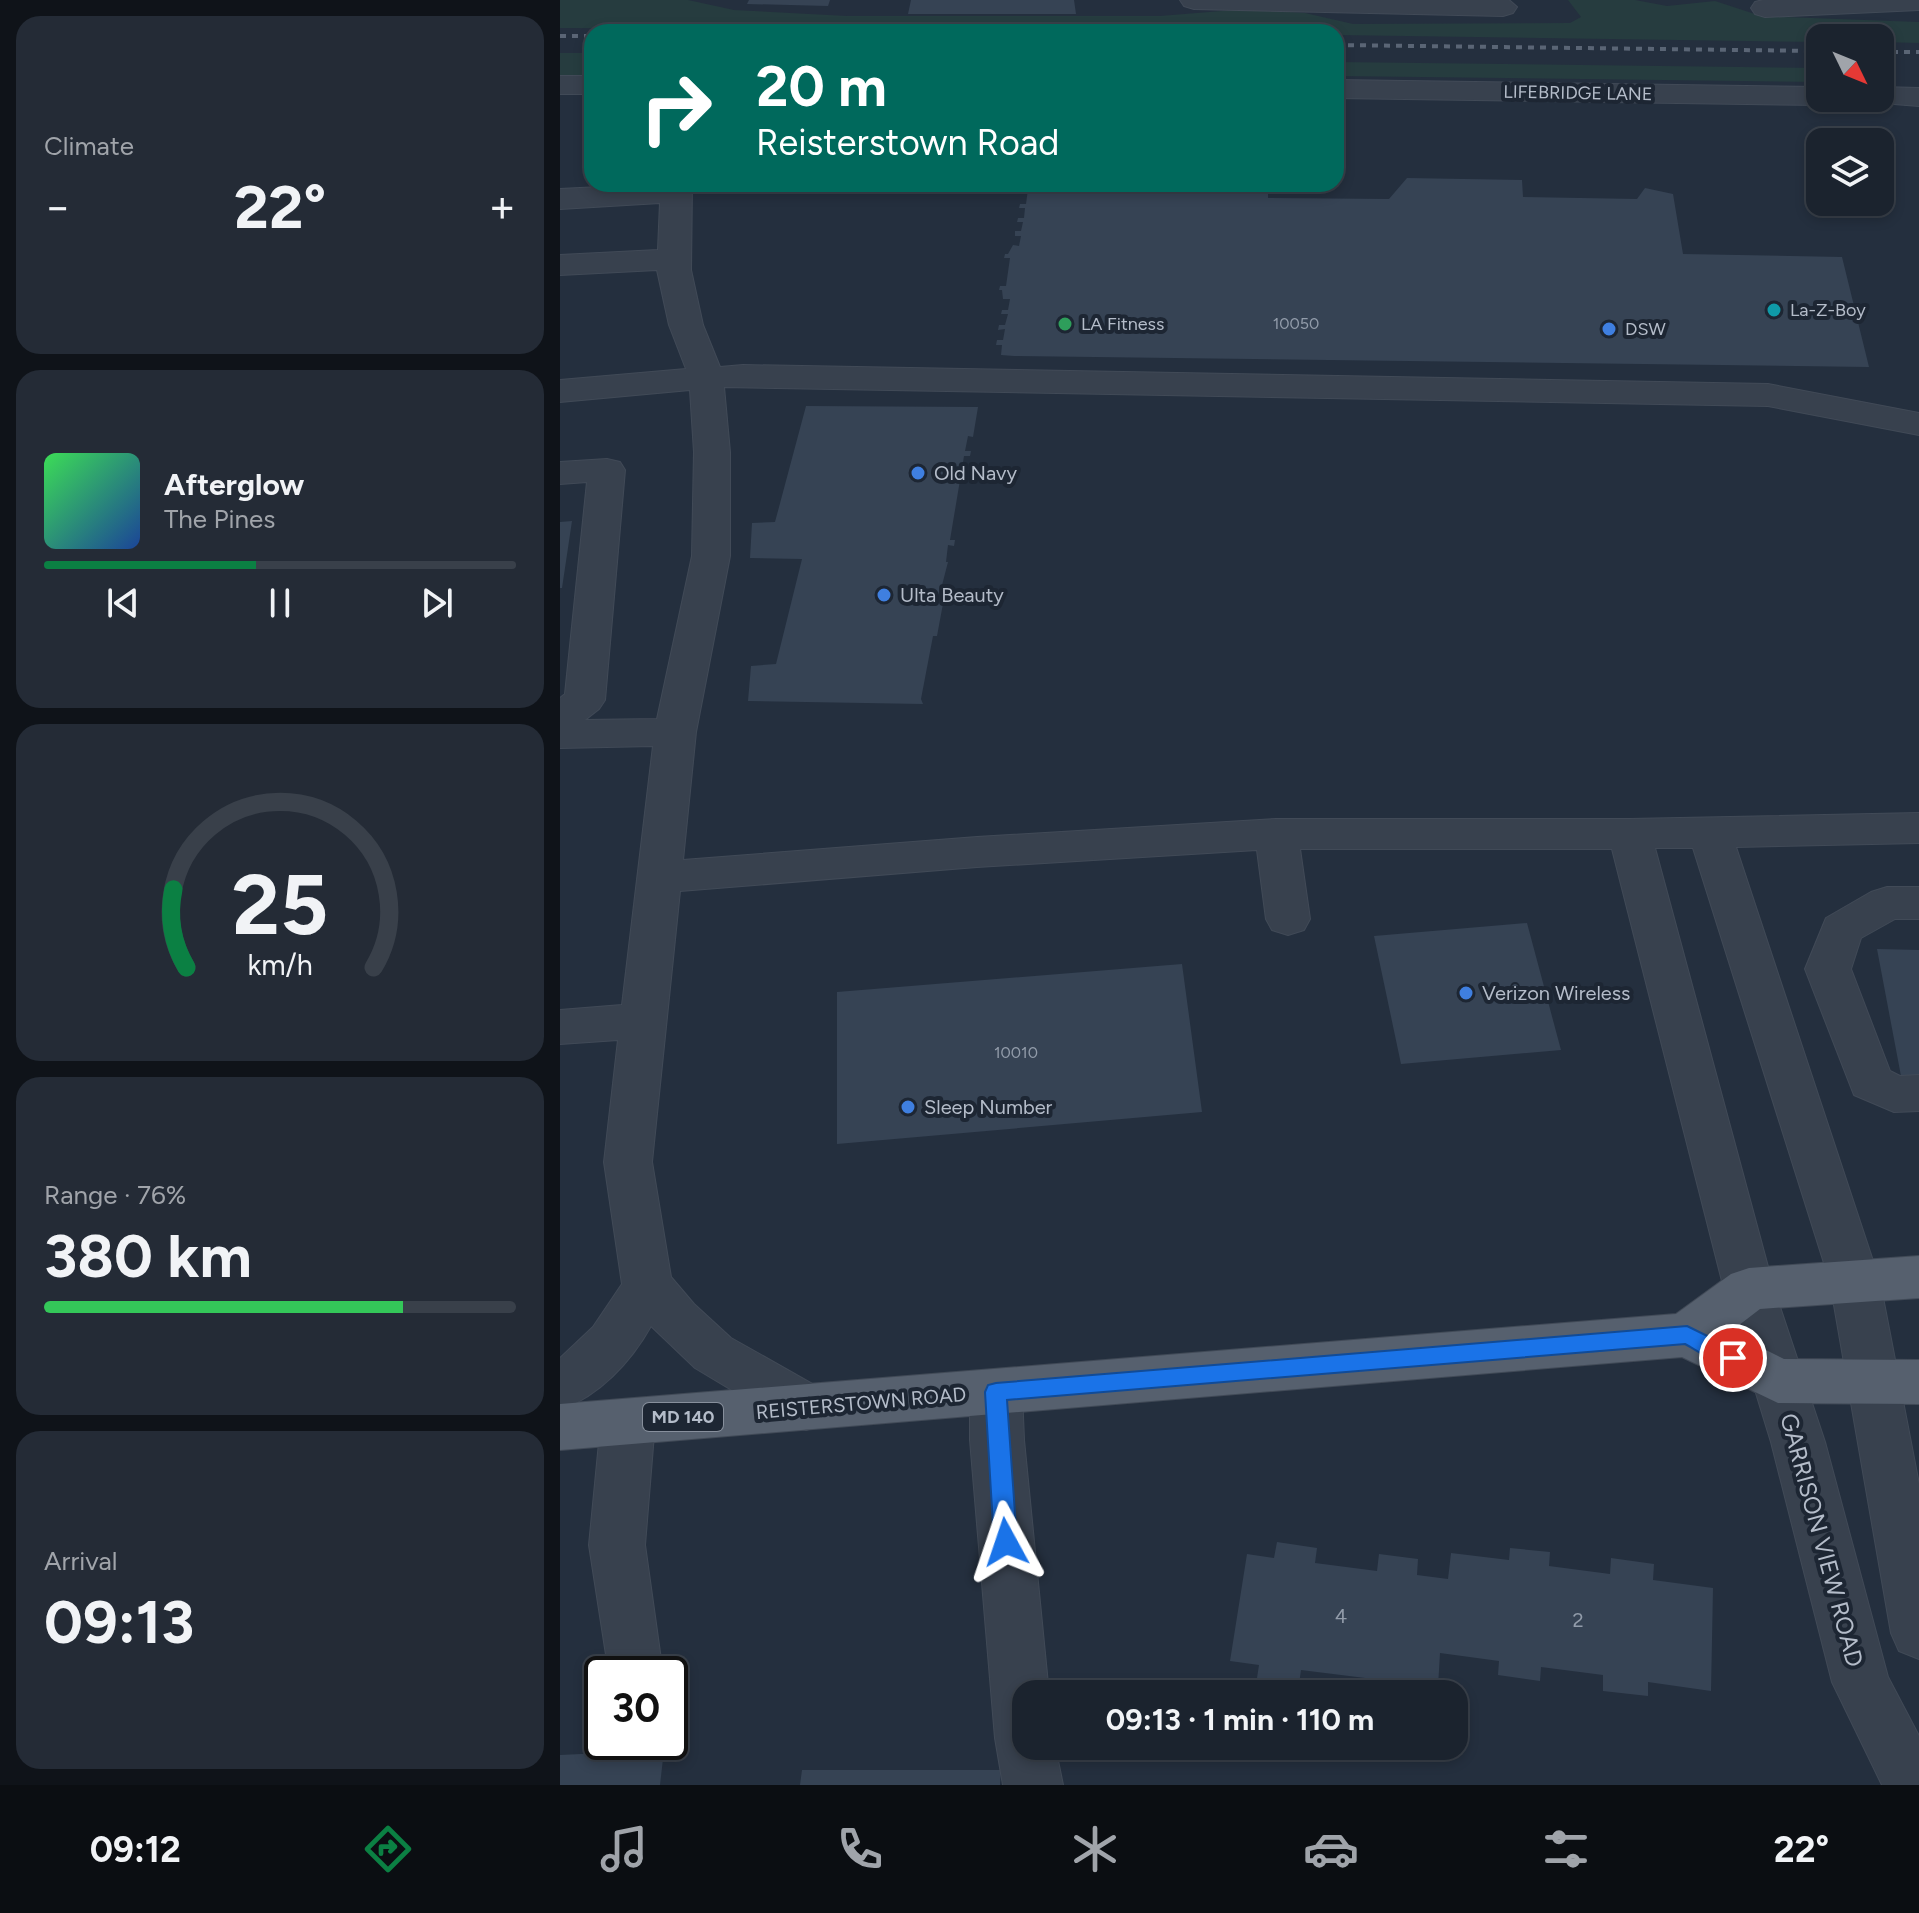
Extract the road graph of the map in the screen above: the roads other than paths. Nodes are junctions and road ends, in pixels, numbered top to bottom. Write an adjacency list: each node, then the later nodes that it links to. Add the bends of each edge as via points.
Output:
1 (1194, 0): 2 (street)
2 (1305, 1): 4 (street)
3 (1919, 1): 5 (street)
4 (1503, 7)
5 (1765, 8)
6 (560, 85): 7 (street)
7 (584, 85)
8 (1344, 89): 9 (street, LIFEBRIDGE LANE)
9 (1806, 96)
10 (1894, 96): 11 (street)
11 (1919, 97)
12 (640, 192): 14 (street)
13 (675, 192): 15 (street)
14 (560, 199)
15 (673, 259): 16 (street); 17 (street, via 686,325)
16 (560, 265)
17 (706, 376): 18 (street); 19 (street, via 1768,395); 22 (street, via 711,556)
18 (560, 391)
19 (1919, 424)
20 (560, 473): 21 (street, via 607,470 585,700)
21 (560, 718)
22 (675, 732): 23 (street); 28 (street)
23 (560, 734)
24 (1919, 828): 25 (street)
25 (1709, 831): 27 (street); 35 (street)
26 (1276, 834): 27 (street); 28 (street); 30 (street)
27 (1630, 834): 37 (street, GARRISON VIEW ROAD)
28 (659, 877): 31 (street)
29 (1919, 903): 33 (street, via 1887,903 1842,929 1828,969 1871,1082 1894,1094)
30 (1288, 919)
31 (644, 1021): 32 (street); 36 (street, via 628,1162)
32 (560, 1027)
33 (1919, 1093)
34 (1919, 1277): 35 (main road)
35 (1855, 1282): 37 (main road); 40 (street)
36 (647, 1284): 41 (street, via 627,1326); 43 (street, via 713,1353)
37 (1749, 1289): 38 (main road); 39 (street, GARRISON VIEW ROAD)
38 (1687, 1335): 39 (main road); 42 (main road, REISTERSTOWN ROAD / MD 140)
39 (1778, 1381): 40 (main road); 50 (street, GARRISON VIEW ROAD, via 1861,1682)
40 (1895, 1382): 46 (street)
41 (560, 1388)
42 (996, 1392): 43 (main road, REISTERSTOWN ROAD / MD 140); 49 (street, via 1024,1738)
43 (806, 1407): 44 (main road, REISTERSTOWN ROAD / MD 140)
44 (628, 1422): 45 (main road, REISTERSTOWN ROAD / MD 140); 47 (street, via 617,1545)
45 (560, 1427)
46 (1919, 1633)
47 (634, 1656)
48 (1919, 1770): 50 (street, GARRISON VIEW ROAD)
49 (1033, 1785)
50 (1915, 1785)

